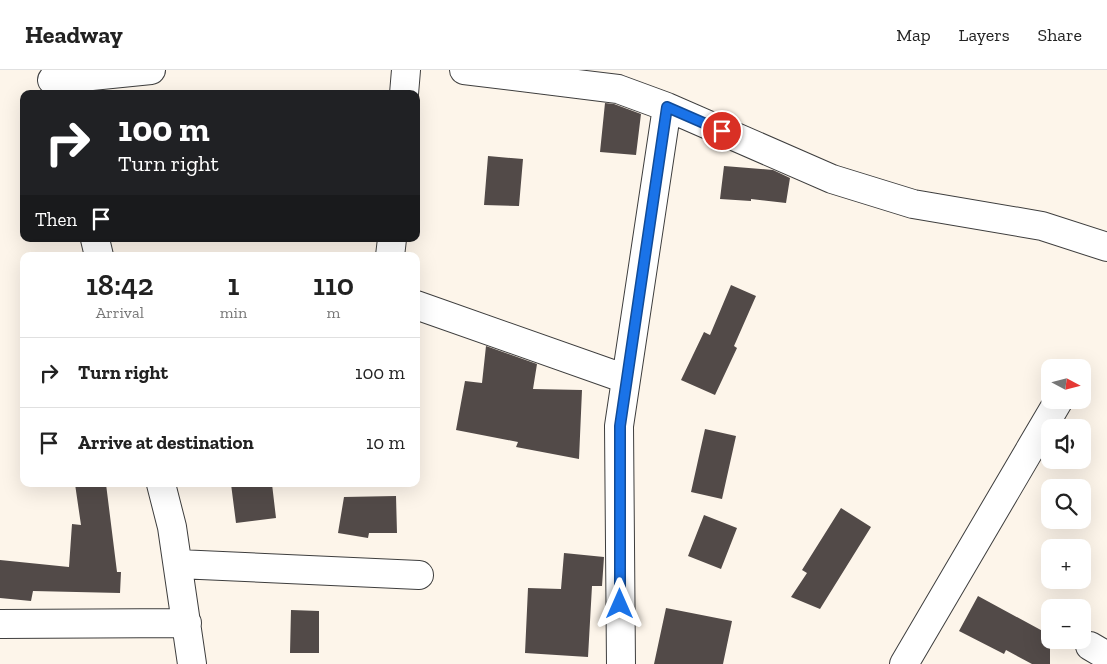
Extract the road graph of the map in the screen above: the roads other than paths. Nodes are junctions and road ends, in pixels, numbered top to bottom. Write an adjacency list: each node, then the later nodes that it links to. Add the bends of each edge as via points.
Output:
1 (151, 70): 4 (street)
2 (406, 70): 5 (street)
3 (464, 70): 6 (street, via 618,89)
4 (53, 81)
5 (404, 90)
6 (667, 107): 7 (street, via 832,180 913,204 1042,226); 9 (street)
7 (1107, 247)
8 (420, 306): 9 (street)
9 (626, 379): 17 (street, via 620,426)
10 (1054, 409): 18 (street)
11 (162, 487): 12 (street)
12 (178, 564): 13 (street); 14 (street)
13 (419, 575)
14 (187, 623): 15 (street); 16 (street)
15 (0, 624)
16 (192, 664)
17 (621, 664)
18 (904, 664)

